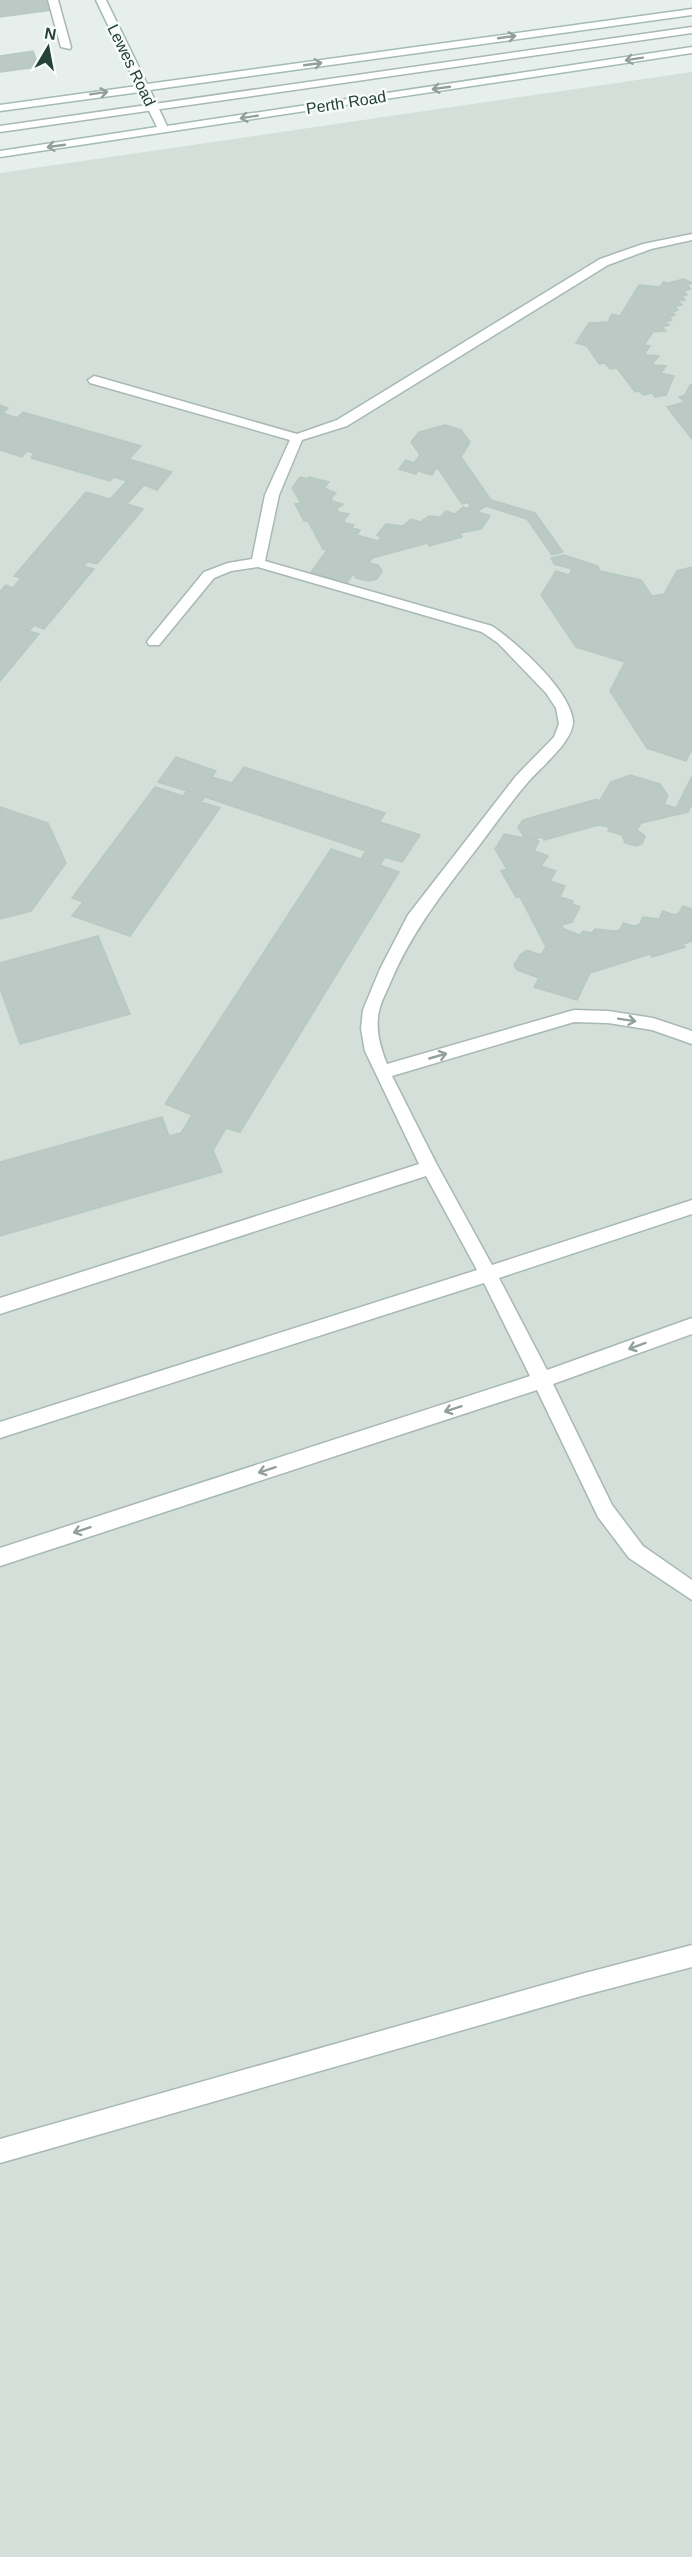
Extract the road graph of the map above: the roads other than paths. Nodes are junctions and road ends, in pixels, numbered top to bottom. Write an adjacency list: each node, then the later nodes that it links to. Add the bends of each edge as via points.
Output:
1 (52, 0): 5 (main road)
2 (101, 0): 7 (main road, Lewes Road)
3 (692, 12): 7 (main road, one-way to 3)
4 (692, 30): 9 (main road)
5 (66, 47)
6 (692, 50): 11 (main road, Perth Road, one-way to 11)
7 (144, 87): 8 (main road, one-way to 7); 9 (main road, Lewes Road)
8 (0, 108)
9 (153, 108): 10 (main road); 11 (main road, Lewes Road)
10 (0, 129)
11 (164, 130): 12 (main road, Perth Road, one-way to 12)
12 (0, 154)
13 (692, 237): 15 (main road, via 662,240 604,262 342,423)
14 (94, 380): 15 (main road)
15 (297, 438): 16 (main road, via 272,495)
16 (258, 563): 17 (main road, via 228,567 208,575); 19 (main road, via 487,629 503,640 563,708 566,724 560,739 521,780 414,919 388,969 371,1010 369,1029)
17 (154, 642)
18 (692, 1038): 19 (main road, one-way to 18, via 574,1016 653,1024)
19 (382, 1072): 20 (main road)
20 (430, 1168): 22 (main road); 23 (main road)
21 (692, 1207): 22 (main road)
22 (488, 1274): 25 (main road); 26 (main road)
23 (0, 1306)
24 (692, 1326): 25 (main road, one-way to 25)
25 (542, 1380): 27 (main road, one-way to 27); 28 (main road, via 605,1511 636,1552)
26 (0, 1430)
27 (0, 1557)
28 (690, 1587)
29 (692, 1956): 30 (main road, via 585,1983)
30 (0, 2151)

